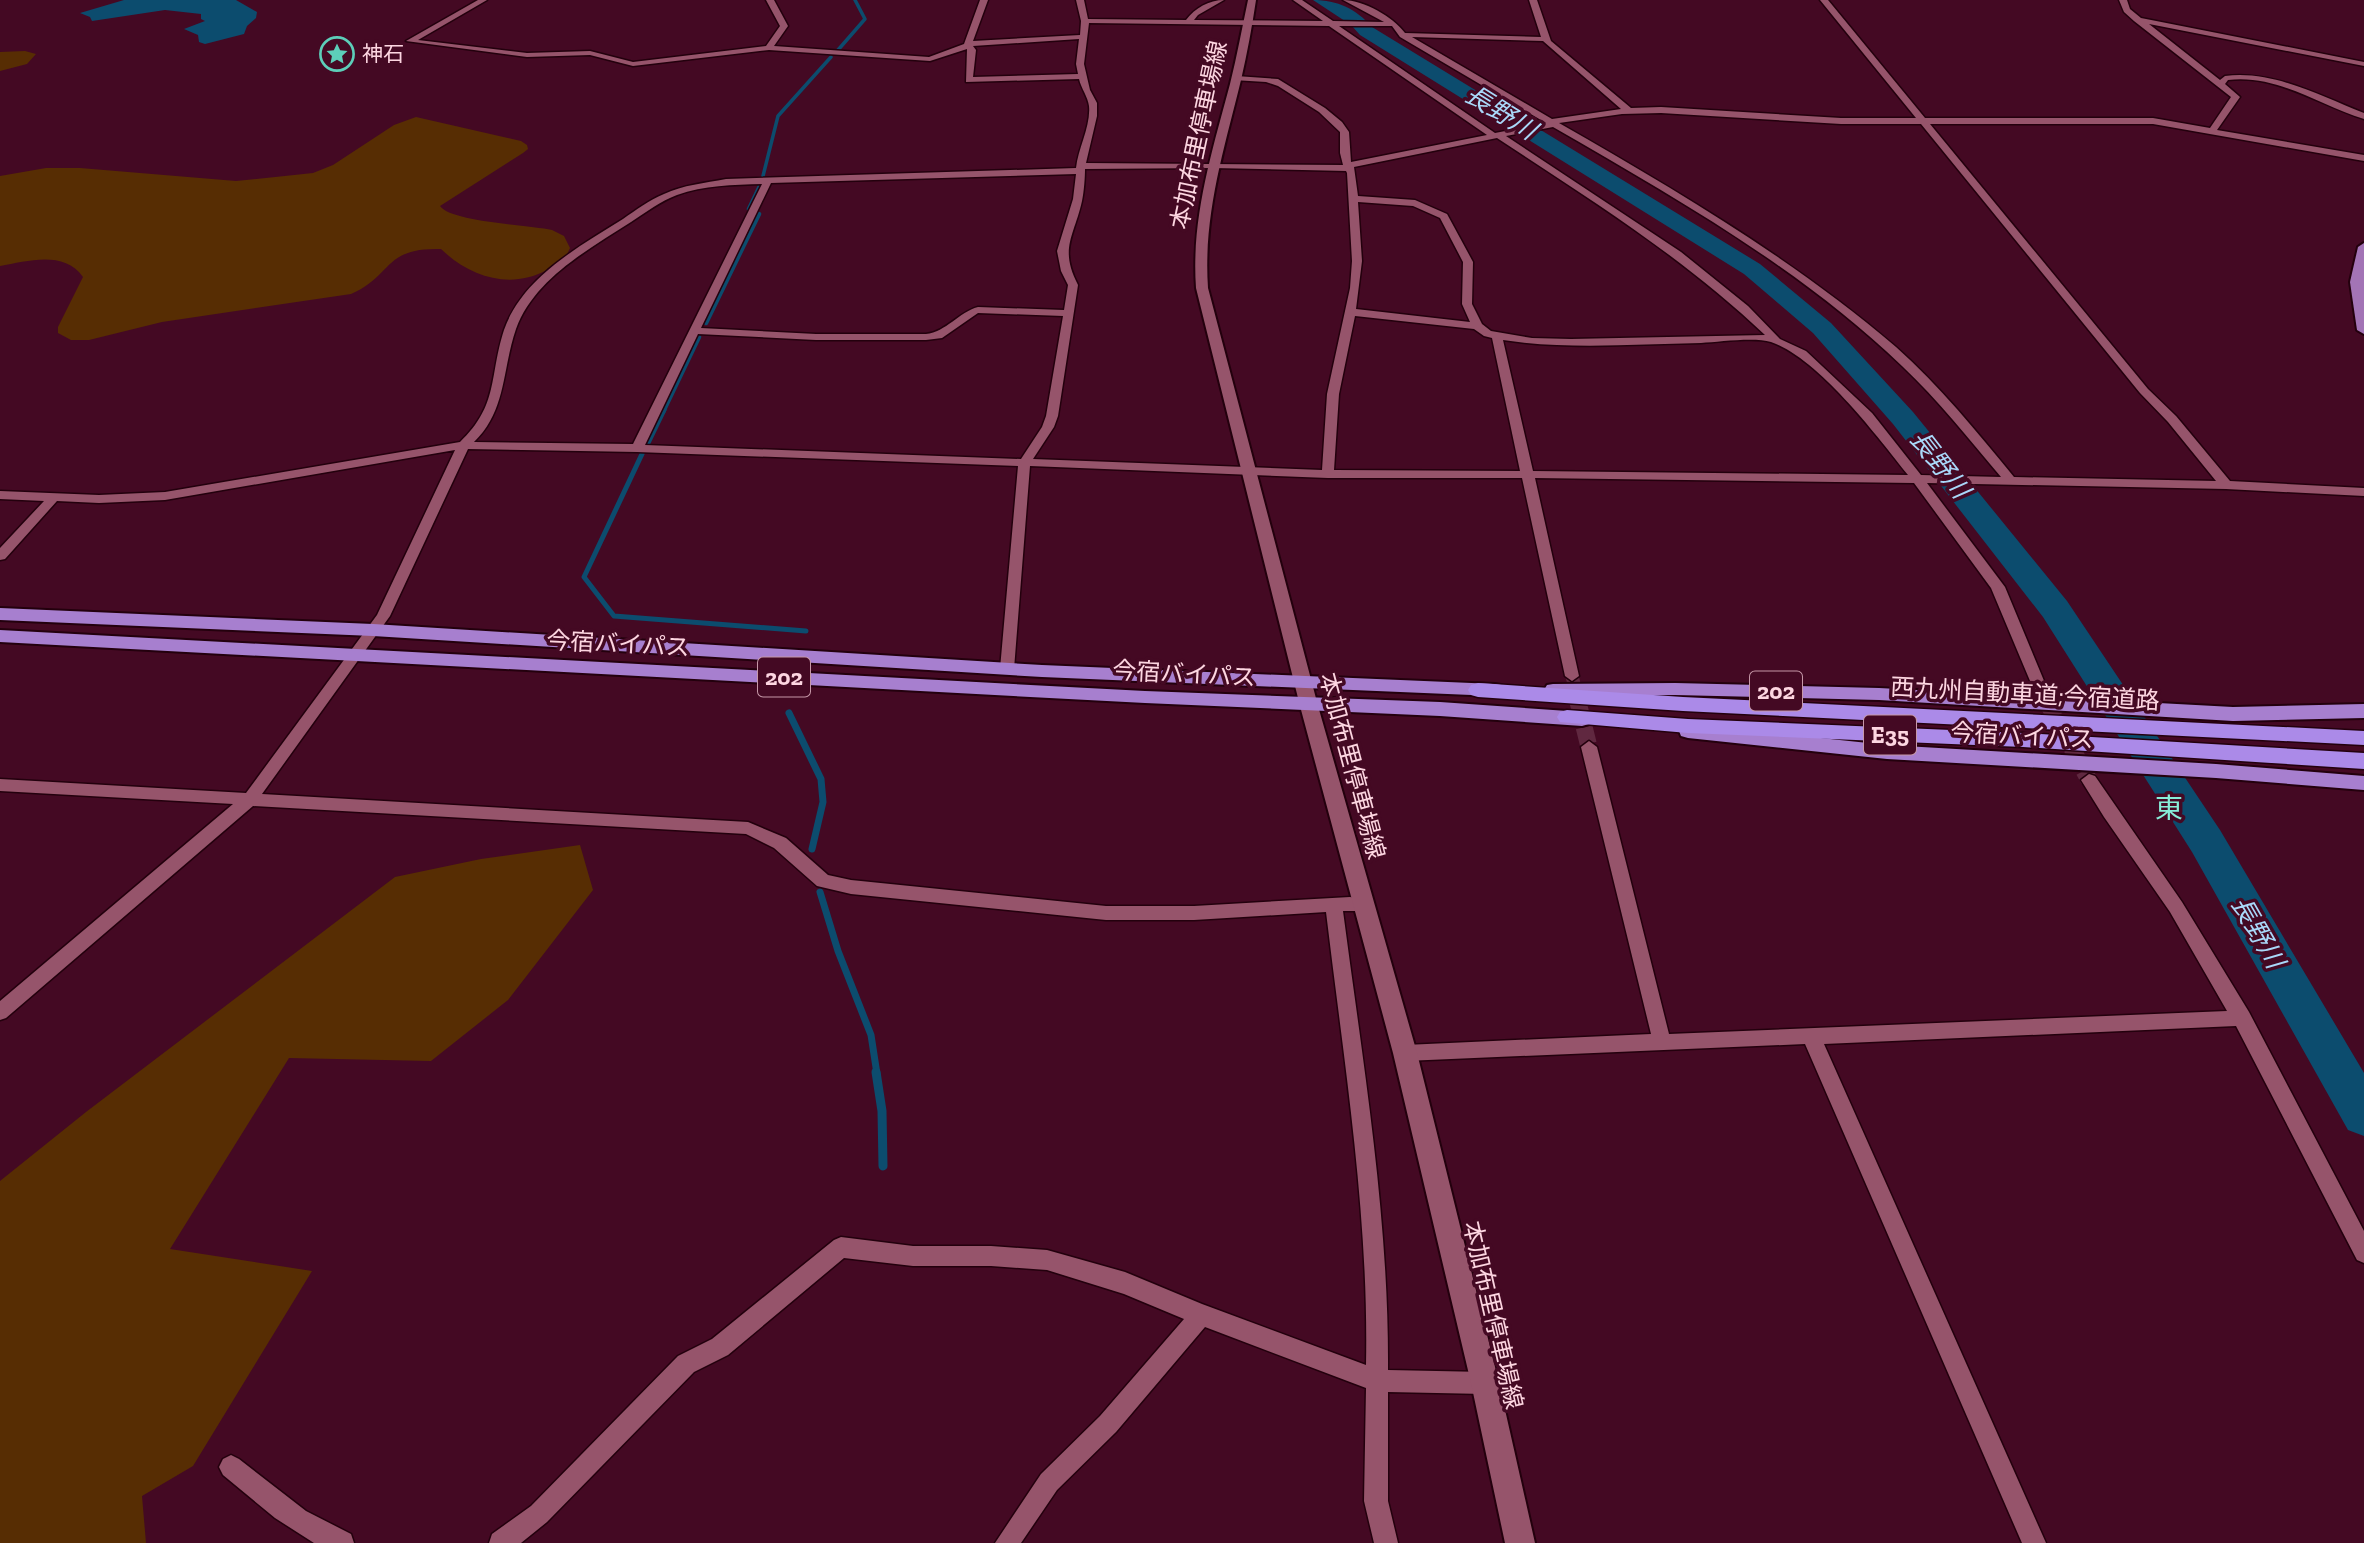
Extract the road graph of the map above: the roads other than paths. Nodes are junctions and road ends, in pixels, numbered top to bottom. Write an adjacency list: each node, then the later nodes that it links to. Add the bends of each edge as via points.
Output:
1 (483, 0): 22 (street, via 410,41 527,55 590,53 633,64)
2 (770, 0): 22 (street, via 784,26)
3 (984, 0): 21 (street)
4 (1080, 0): 13 (street)
5 (1220, 0): 14 (street, via 1195,13)
6 (1252, 0): 15 (main road, 本加布里停車場線)
7 (1297, 0): 16 (street)
8 (1347, 0): 17 (street)
9 (1533, 0): 20 (street)
10 (1824, 0): 29 (street)
11 (2123, 0): 12 (street)
12 (2137, 19): 23 (street); 26 (street)
13 (1085, 21): 14 (street); 19 (street)
14 (1187, 23): 15 (street)
15 (1248, 23): 16 (street); 25 (main road, 本加布里停車場線)
16 (1336, 23): 17 (street); 32 (street, via 1348,37)
17 (1394, 24): 18 (street)
18 (1403, 34): 20 (street); 30 (street)
19 (1082, 37): 21 (street); 24 (street)
20 (1545, 39): 27 (street)
21 (968, 45): 22 (street, via 944,55 912,59); 24 (street, via 972,50 969,80)
22 (769, 48)
23 (2364, 64)
24 (1083, 76): 36 (street, via 1093,116)
25 (1236, 78): 34 (main road, 本加布里停車場線); 35 (street, via 1275,81 1302,96 1343,128)
26 (2221, 85): 28 (street, via 2231,76 2265,79); 31 (street, via 2236,97)
27 (1629, 111): 29 (street); 30 (street)
28 (2364, 116)
29 (1924, 122): 31 (street, via 2138,121); 55 (street)
30 (1552, 123): 32 (street); 54 (street, via 1690,204 1821,293 1894,352)
31 (2212, 131): 33 (street)
32 (1498, 135): 35 (street); 46 (street, via 1653,239 1752,314 1775,338)
33 (2364, 158)
34 (1213, 165): 35 (street); 36 (street); 50 (main road, 本加布里停車場線, via 1200,231 1199,263 1207,314)
35 (1350, 166): 38 (street)
36 (1082, 168): 37 (street); 41 (street, via 1062,251 1073,285)
37 (767, 182): 44 (street); 47 (street, via 726,182 672,193 545,280 517,311 492,413)
38 (1353, 199): 40 (street, via 1357,261); 42 (street, via 1415,202 1444,216 1468,262 1467,304)
39 (2364, 247): 43 (main road, via 2356,282)
40 (1350, 312): 42 (street); 51 (street, via 1333,394)
41 (1069, 313): 44 (street, via 978,310 938,336 913,338); 49 (street, via 1052,416)
42 (1477, 326): 45 (street)
43 (2364, 330)
44 (695, 331): 48 (street)
45 (1497, 337): 46 (street, via 1571,342); 52 (street)
46 (1770, 338): 53 (street, via 1808,358 1868,416)
47 (464, 445): 48 (street); 58 (street, via 165,496); 61 (street, via 383,617)
48 (637, 448): 49 (street)
49 (1024, 463): 50 (street); 64 (street)
50 (1250, 470): 51 (street); 66 (main road, 本加布里停車場線)
51 (1328, 474): 52 (street)
52 (1527, 474): 53 (street); 65 (street)
53 (1918, 478): 54 (street); 67 (street, via 1998,587)
54 (2010, 480): 55 (street)
55 (2226, 485): 56 (street)
56 (2364, 492)
57 (0, 495): 58 (street)
58 (53, 498): 59 (street)
59 (0, 556)
60 (0, 614): 61 (highway, 今宿バイパス / 202)
61 (373, 629): 63 (street); 64 (highway, 今宿バイパス / 202)
62 (0, 636): 63 (highway, 今宿バイパス / 202)
63 (355, 655): 69 (highway, 今宿バイパス / 202); 80 (street)
64 (1007, 669): 66 (highway, 今宿バイパス / 202)
65 (1573, 676)
66 (1303, 682): 68 (highway, 今宿バイパス / 202); 69 (main road, 本加布里停車場線)
67 (2040, 688)
68 (1478, 690): 71 (highway, 西九州自動車道;今宿道路 / E35, via 1683,704); 71 (highway, 今宿バイパス / 202, via 1878,694)
69 (1309, 706): 72 (highway, 今宿バイパス / 202); 82 (main road, 本加布里停車場線)
70 (2364, 711): 73 (highway, via 2233,714)
71 (2079, 715): 73 (highway, 西九州自動車道;今宿道路 / E35)
72 (1567, 717): 76 (highway, 西九州自動車道;今宿道路 / E35); 78 (highway, 今宿バイパス / 202, via 1887,752)
73 (2185, 720): 74 (highway, 西九州自動車道;今宿道路 / E35)
74 (2364, 738)
75 (1589, 747): 86 (street)
76 (2364, 761)
77 (2089, 780): 84 (street, via 2174,904)
78 (2364, 783)
79 (0, 785): 80 (street)
80 (250, 799): 81 (street, via 747,828 780,843 823,881 1080,911 1194,913); 83 (street)
81 (1334, 906): 82 (street); 90 (street, via 1373,1227)
82 (1365, 906): 87 (main road, 本加布里停車場線)
83 (0, 1012)
84 (2242, 1018): 85 (street); 88 (street)
85 (1812, 1038): 86 (street); 98 (street)
86 (1662, 1042): 87 (street)
87 (1405, 1053): 91 (main road, 本加布里停車場線)
88 (2364, 1253)
89 (1200, 1315): 90 (street); 94 (street, via 1125,1283 1047,1260 913,1256 841,1247 720,1347 686,1364 538,1514); 95 (street, via 1108,1424 1049,1482)
90 (1378, 1381): 91 (street); 96 (street, via 1376,1501)
91 (1485, 1383): 97 (main road, 本加布里停車場線)
92 (231, 1467): 93 (street, via 317,1534)
93 (342, 1543)
94 (501, 1543)
95 (1007, 1543)
96 (1386, 1543)
97 (1520, 1543)
98 (2034, 1543)

